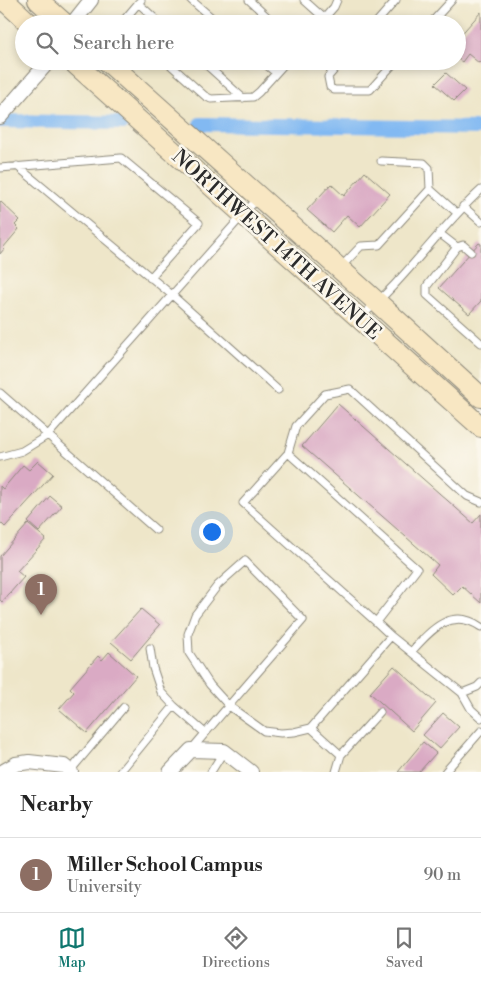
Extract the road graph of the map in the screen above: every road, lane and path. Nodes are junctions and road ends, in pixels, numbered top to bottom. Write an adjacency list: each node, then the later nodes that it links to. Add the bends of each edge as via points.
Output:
1 (4, 0): 11 (street)
2 (38, 0): 12 (street)
3 (91, 0): 13 (street)
4 (191, 0): 16 (lane)
5 (249, 0): 17 (lane)
6 (304, 0): 18 (lane)
7 (337, 0): 19 (lane)
8 (396, 0): 20 (lane)
9 (452, 0): 21 (lane)
10 (140, 2): 14 (lane); 15 (lane)
11 (20, 15)
12 (55, 15)
13 (79, 15)
14 (128, 15)
15 (152, 15)
16 (208, 15)
17 (265, 15)
18 (317, 15)
19 (327, 15)
20 (383, 15)
21 (438, 15)
22 (41, 70): 33 (street)
23 (82, 70): 42 (street, NORTHWEST 14TH AVENUE)
24 (117, 70): 39 (street, NORTHWEST 14TH AVENUE)
25 (177, 70): 32 (lane, via 211,99)
26 (212, 70): 32 (lane)
27 (272, 70): 31 (lane)
28 (279, 70): 31 (lane)
29 (334, 70): 30 (lane, via 328,77 334,90 370,90)
30 (388, 70)
31 (276, 74): 32 (lane, via 260,92)
32 (243, 98)
33 (0, 117)
34 (381, 161): 37 (lane, via 424,163 429,168)
35 (17, 166): 36 (lane); 48 (lane); 48 (lane, via 121,158 199,223)
36 (0, 168)
37 (430, 189): 41 (lane); 47 (lane, via 380,245 361,246)
38 (481, 190): 40 (lane)
39 (259, 196): 42 (lane); 47 (street, NORTHWEST 14TH AVENUE)
40 (463, 206): 41 (lane); 43 (lane)
41 (457, 213): 44 (lane)
42 (244, 214): 49 (lane); 51 (street, NORTHWEST 14TH AVENUE)
43 (481, 222)
44 (439, 233): 45 (lane); 50 (lane)
45 (457, 247): 46 (lane, via 463,246); 52 (lane, via 427,286 427,295)
46 (471, 252)
47 (340, 268): 50 (street, NORTHWEST 14TH AVENUE)
48 (150, 278): 49 (lane)
49 (172, 295): 53 (lane); 57 (lane)
50 (378, 303): 51 (lane); 55 (street, NORTHWEST 14TH AVENUE)
51 (360, 317): 56 (street, NORTHWEST 14TH AVENUE)
52 (481, 343)
53 (278, 390)
54 (0, 393): 57 (lane)
55 (481, 397)
56 (481, 427)
57 (48, 435): 59 (lane, via 22,452); 61 (lane)
58 (288, 453): 60 (lane, via 296,426 324,394 350,389 467,496); 62 (lane, via 417,569); 62 (lane, via 243,504)
59 (0, 457)
60 (481, 502)
61 (156, 530)
62 (376, 622): 64 (lane)
63 (481, 627): 66 (lane, via 457,619 447,621 432,629)
64 (391, 636): 66 (lane); 74 (lane)
65 (150, 648): 69 (lane, via 161,692)
66 (411, 652): 68 (lane)
67 (481, 683): 68 (lane)
68 (462, 693): 73 (lane, via 471,709)
69 (174, 706): 76 (lane); 83 (lane)
70 (228, 706): 70 (lane, via 303,620 245,562 218,585 195,615 188,634 189,653 210,686); 74 (lane, via 264,731 281,733); 76 (lane)
71 (124, 707): 81 (lane)
72 (380, 712): 79 (lane)
73 (481, 718)
74 (311, 728): 79 (lane)
75 (481, 731): 88 (lane)
76 (205, 733): 77 (lane)
77 (191, 750): 78 (street); 84 (street)
78 (224, 752): 85 (lane); 86 (street)
79 (341, 755): 87 (lane)
80 (18, 768): 81 (street, via 29,762 64,766); 82 (street)
81 (70, 771)
82 (2, 772)
83 (120, 772)
84 (170, 772)
85 (211, 772)
86 (251, 772)
87 (336, 772)
88 (445, 772)

